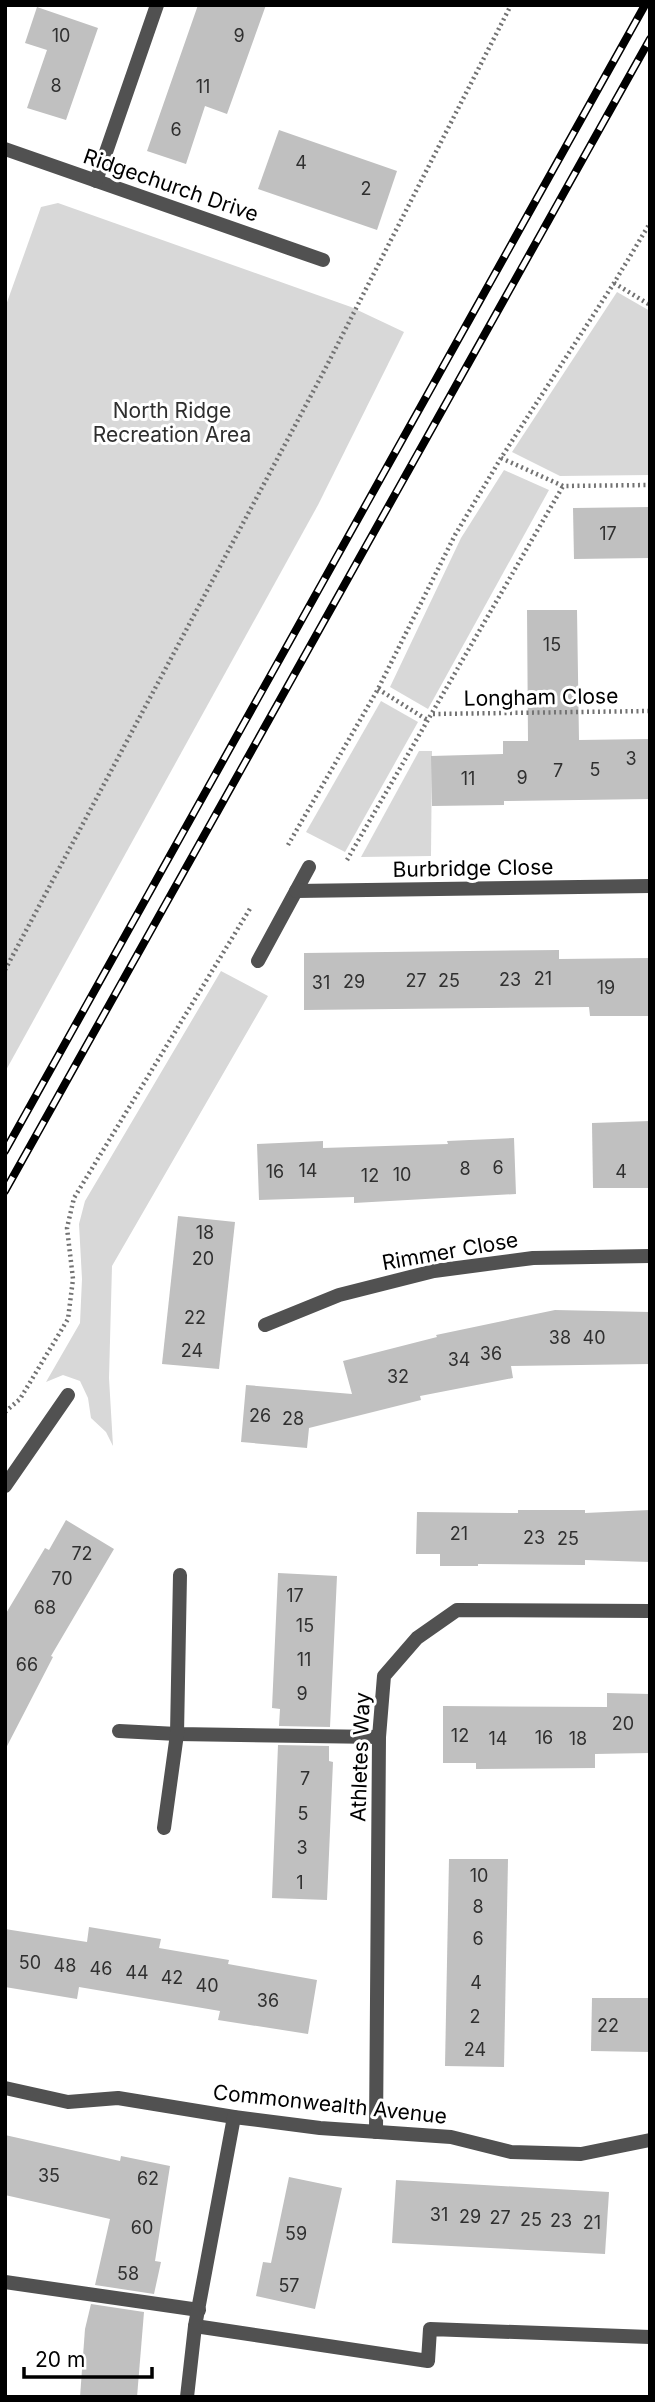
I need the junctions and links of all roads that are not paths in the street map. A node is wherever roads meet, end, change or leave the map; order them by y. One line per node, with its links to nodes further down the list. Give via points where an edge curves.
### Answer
1 (157, 5): 3 (street)
2 (5, 149): 3 (street, Ridgechurch Drive)
3 (96, 181): 4 (street, Ridgechurch Drive)
4 (323, 260)
5 (309, 867): 7 (street)
6 (650, 887): 7 (street, Burbridge Close)
7 (296, 891): 8 (street)
8 (258, 961)
9 (650, 1256): 10 (street, Rimmer Close, via 533,1258 434,1271 339,1296)
10 (265, 1325)
11 (68, 1395): 12 (street)
12 (5, 1486)
13 (180, 1574): 16 (street)
14 (650, 1611): 17 (street, Athletes Way, via 457,1610 417,1638 384,1676)
15 (119, 1731): 16 (street)
16 (177, 1734): 17 (street); 18 (street)
17 (379, 1737): 21 (street, Athletes Way)
18 (164, 1828)
19 (5, 2088): 20 (street, Commonwealth Avenue, via 68,2102 118,2098)
20 (234, 2117): 21 (street, Commonwealth Avenue); 24 (street)
21 (376, 2132): 22 (street, Commonwealth Avenue, via 451,2137 511,2152 581,2154)
22 (650, 2140)
23 (5, 2282): 24 (street)
24 (199, 2310): 25 (street)
25 (195, 2326): 26 (street, via 428,2361 430,2329); 27 (street)
26 (650, 2337)
27 (187, 2397)

